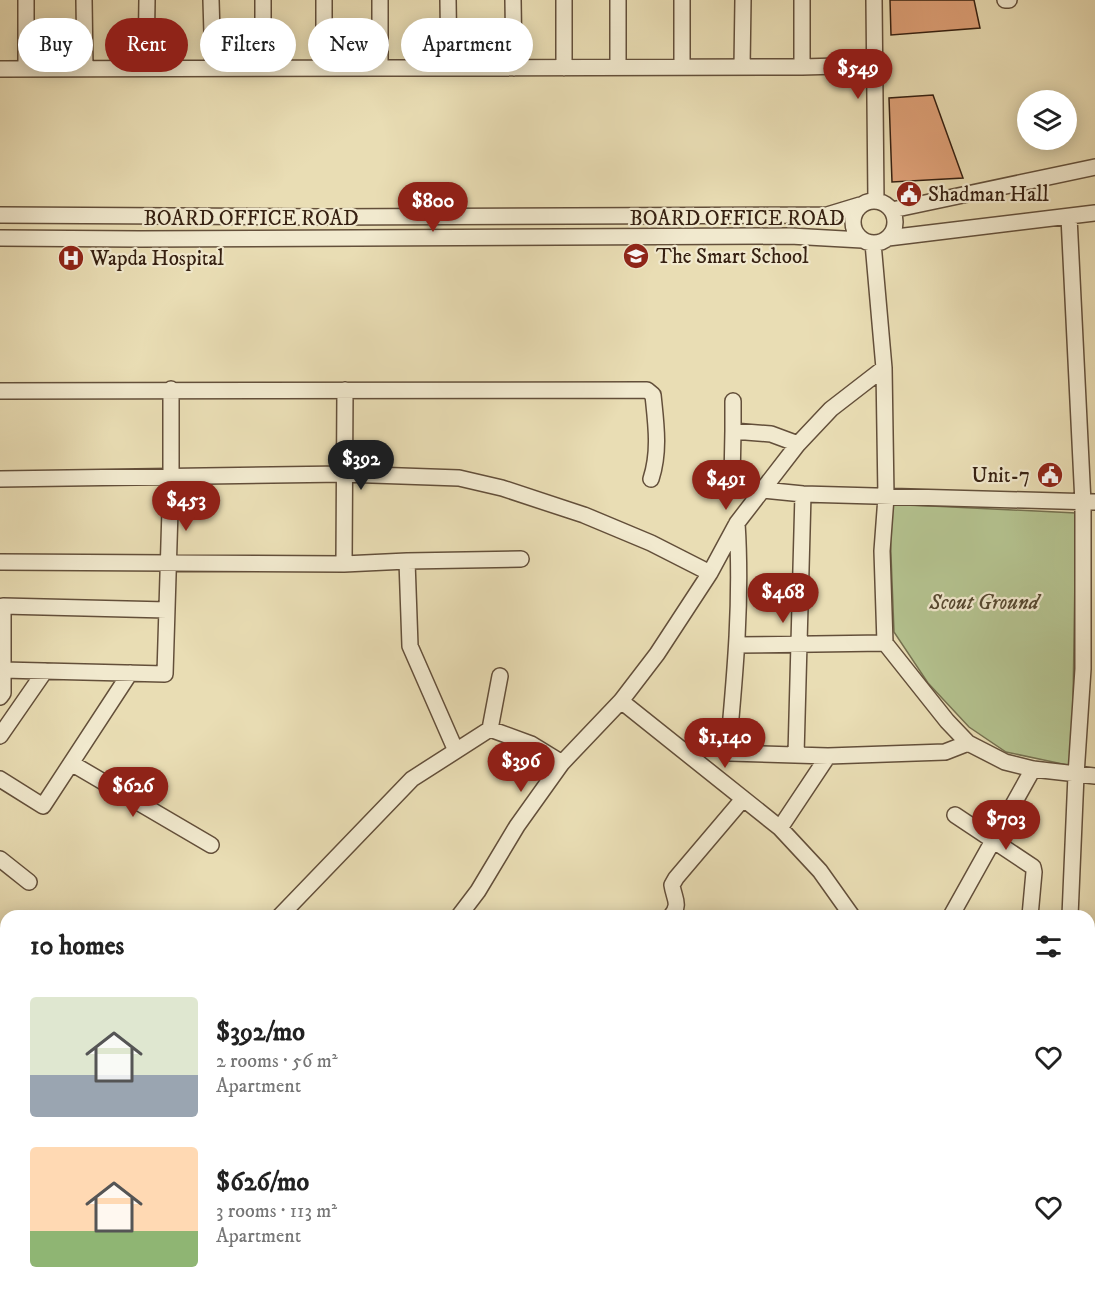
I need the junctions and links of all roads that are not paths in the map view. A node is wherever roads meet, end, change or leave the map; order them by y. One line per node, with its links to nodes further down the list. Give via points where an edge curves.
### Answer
1 (26, 0): 18 (street)
2 (84, 0): 19 (street)
3 (147, 0): 20 (street)
4 (211, 0): 21 (street)
5 (263, 0): 22 (street)
6 (324, 0): 23 (street)
7 (380, 0): 24 (street)
8 (448, 0): 25 (street)
9 (513, 0): 26 (street)
10 (564, 0): 33 (street)
11 (618, 0): 28 (street)
12 (682, 0): 29 (street)
13 (743, 0): 30 (street)
14 (802, 0): 31 (street)
15 (874, 0): 27 (street)
16 (1005, 0): 17 (street)
17 (1009, 0)
18 (26, 18)
19 (84, 18)
20 (147, 18)
21 (212, 18)
22 (263, 18)
23 (324, 18)
24 (380, 18)
25 (448, 18)
26 (513, 18)
27 (875, 65): 31 (street); 37 (street)
28 (618, 67): 29 (street); 33 (street)
29 (682, 67): 30 (street)
30 (742, 67): 31 (street)
31 (802, 67)
32 (533, 68): 33 (street)
33 (564, 68)
34 (0, 69): 35 (street)
35 (18, 69)
36 (1095, 167): 39 (street)
37 (876, 201): 38 (street); 39 (street)
38 (860, 205): 41 (street, BOARD OFFICE ROAD, via 827,215); 45 (street, via 852,223 857,235)
39 (892, 210): 44 (street, via 895,224)
40 (1095, 213): 42 (street)
41 (0, 215)
42 (1069, 217): 44 (street); 61 (street)
43 (0, 238): 45 (street, BOARD OFFICE ROAD, via 790,236)
44 (888, 238): 45 (street)
45 (868, 242): 46 (street)
46 (884, 368): 52 (street, via 831,409); 60 (street)
47 (171, 389): 48 (street); 49 (street); 54 (street)
48 (345, 390): 53 (street); 56 (street, via 650,391 654,395 657,452)
49 (0, 391)
50 (733, 401): 51 (street)
51 (733, 431): 52 (street, via 771,434); 57 (street)
52 (798, 444): 58 (street)
53 (344, 474): 54 (street); 67 (street); 68 (street, via 459,478 502,488 584,514)
54 (171, 477): 55 (street); 66 (street)
55 (0, 479)
56 (651, 479)
57 (732, 480)
58 (763, 490): 59 (street); 62 (street)
59 (803, 494): 60 (street); 72 (street)
60 (886, 497): 61 (street); 70 (street, via 882,551)
61 (1089, 503): 90 (street)
62 (737, 523): 68 (street); 71 (street)
63 (521, 559): 64 (street)
64 (407, 561): 67 (street); 82 (street, via 410,646)
65 (0, 562): 66 (street)
66 (168, 562): 67 (street); 69 (street)
67 (344, 564)
68 (710, 573): 78 (street)
69 (166, 610): 73 (street, via 3,606); 75 (street, via 165,674)
70 (885, 643): 72 (street); 81 (street)
71 (737, 645): 72 (street); 83 (street)
72 (800, 645): 84 (street)
73 (3, 670): 74 (street); 77 (street)
74 (45, 671): 75 (street); 80 (street)
75 (130, 673): 86 (street)
76 (500, 676): 79 (street)
77 (0, 697)
78 (621, 701): 87 (street); 89 (street)
79 (490, 729): 82 (street); 87 (street, via 531,744)
80 (0, 736)
81 (968, 743): 85 (street, via 945,752); 88 (street, via 1005,762)
82 (456, 751): 100 (street, via 412,779)
83 (728, 752): 84 (street); 89 (street)
84 (795, 755): 85 (street)
85 (828, 756): 95 (street)
86 (71, 763): 92 (street, via 43,806); 97 (street)
87 (562, 764): 101 (street)
88 (1033, 770): 90 (street); 96 (street)
89 (714, 773): 93 (street)
90 (1076, 775): 91 (street); 106 (street)
91 (1095, 776)
92 (0, 779)
93 (743, 799): 95 (street); 102 (street, via 676,878 672,885 678,901)
94 (955, 815): 96 (street)
95 (780, 828): 103 (street, via 820,871)
96 (993, 841): 104 (street); 105 (street, via 1033,867)
97 (211, 845)
98 (0, 859): 99 (street)
99 (29, 882)
100 (286, 910)
101 (464, 910)
102 (676, 910)
103 (848, 910)
104 (954, 910)
105 (1031, 910)
106 (1070, 910)

